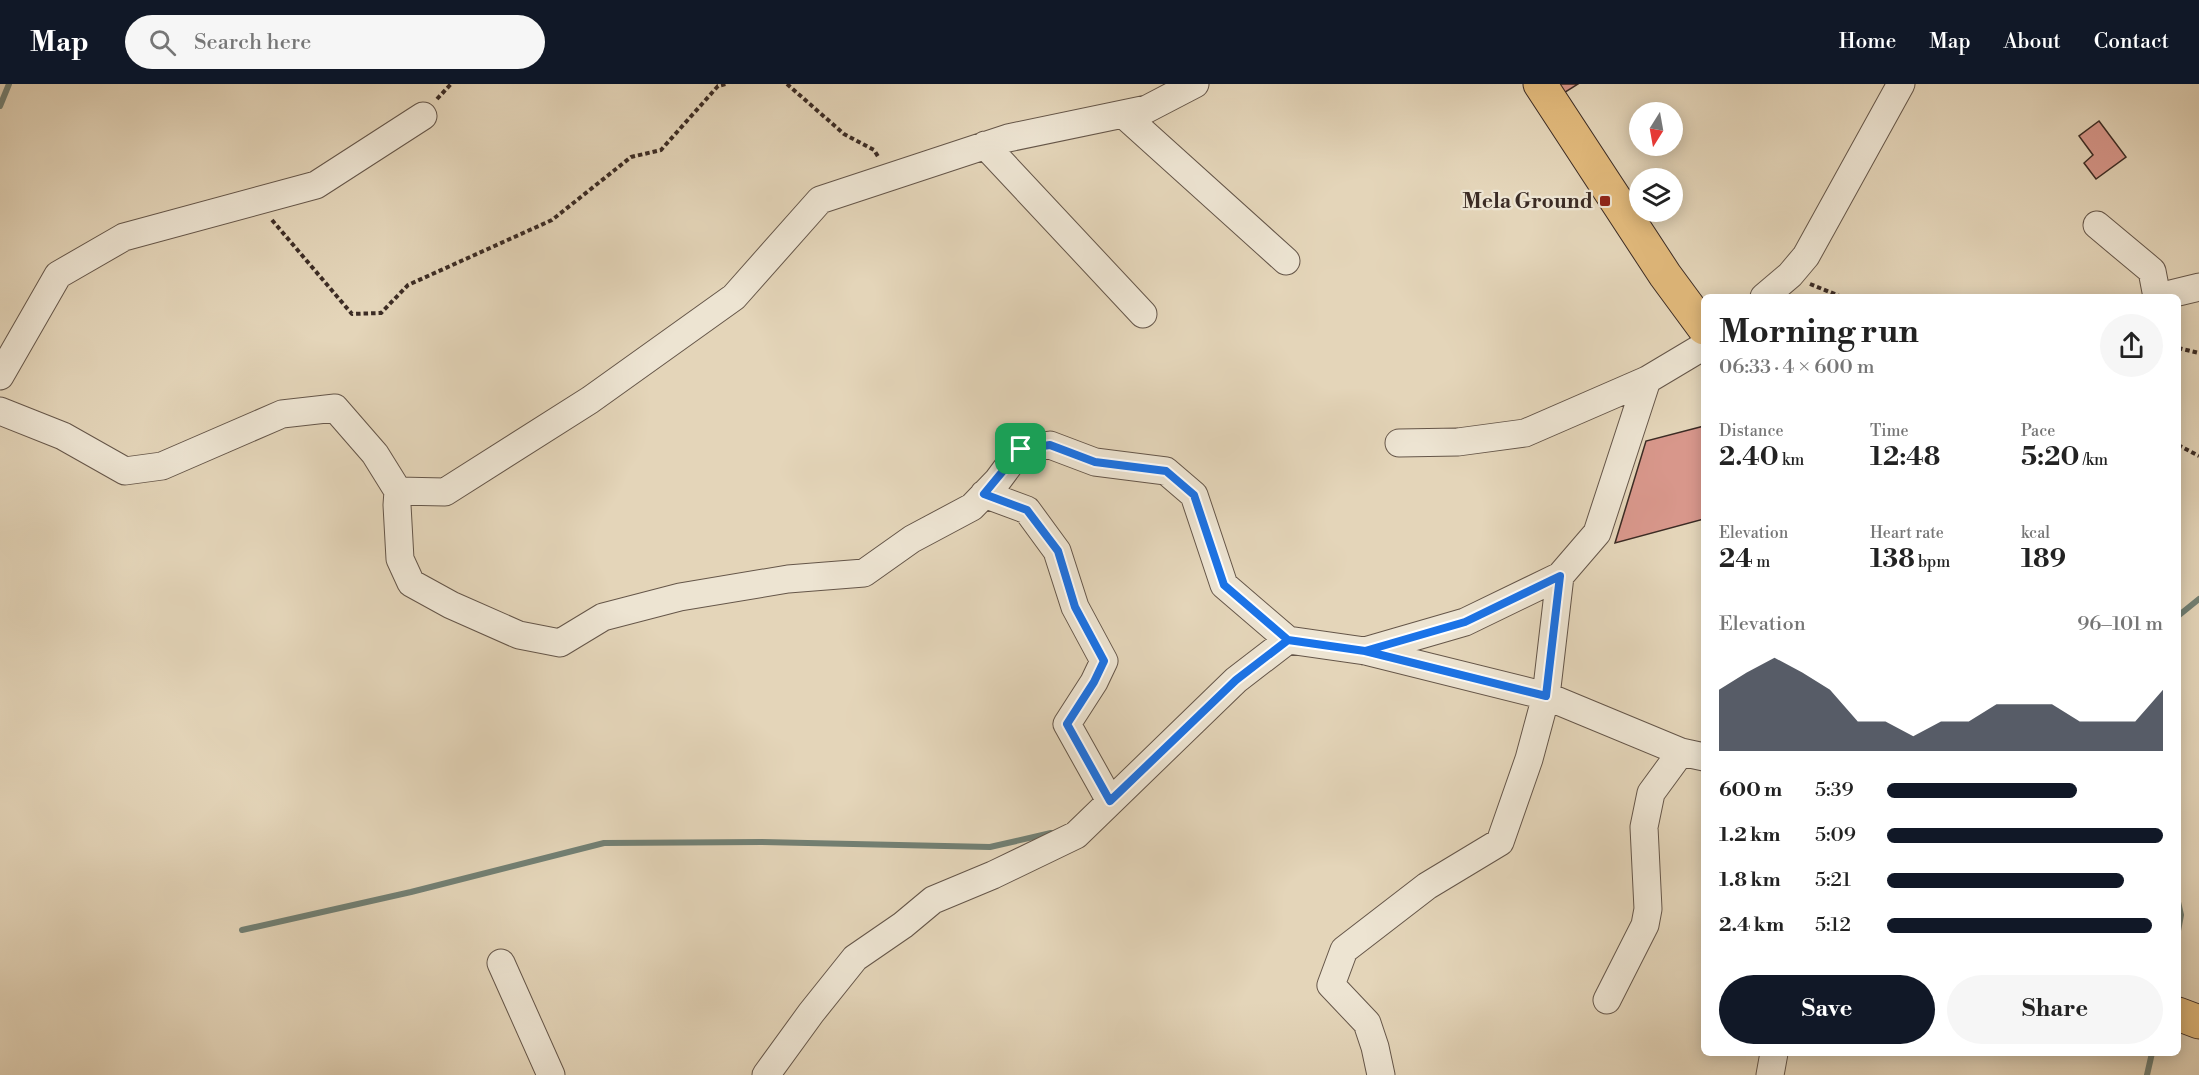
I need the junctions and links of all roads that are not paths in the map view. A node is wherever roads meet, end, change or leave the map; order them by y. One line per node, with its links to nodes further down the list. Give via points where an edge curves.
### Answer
1 (1195, 84): 4 (street, via 1147,109)
2 (1540, 84): 14 (main road)
3 (1901, 84): 10 (street, via 1806,256)
4 (1123, 114): 6 (street); 8 (street)
5 (423, 116): 16 (street, via 316,185 124,237 58,275)
6 (985, 145): 13 (street); 20 (street, via 820,200 734,297 590,400 445,492)
7 (2097, 225): 11 (street, via 2152,272)
8 (1286, 261)
9 (2199, 287): 12 (street)
10 (1768, 294)
11 (2156, 294)
12 (2170, 294)
13 (1143, 314)
14 (1701, 324)
15 (1701, 348): 17 (street)
16 (0, 376)
17 (1647, 380): 19 (street, via 1525,434 1458,442); 22 (street, via 1597,532)
18 (0, 411): 20 (street, via 63,436 125,471 162,466 282,414 335,408 375,454)
19 (1399, 443)
20 (398, 491): 21 (street, via 400,559 411,583 519,635 560,643 603,617 680,597 788,579 864,573 912,539 972,507)
21 (984, 494): 23 (street, via 1021,449 1050,445 1095,462 1166,471 1194,495 1224,585); 27 (street, via 1027,510 1058,551 1075,607 1104,661 1067,724)
22 (1560, 576): 24 (street, via 1465,622); 25 (street)
23 (1288, 640): 24 (street); 27 (street, via 1236,680)
24 (1365, 651): 25 (street)
25 (1546, 696): 26 (street); 33 (street, via 1500,842 1427,886 1344,950 1331,985 1367,1023)
26 (1693, 754): 29 (street, via 1650,793 1644,826 1648,909 1645,925)
27 (1110, 801): 32 (street, via 1076,835 933,900 855,958)
28 (501, 963): 31 (street)
29 (1607, 1000)
30 (1773, 1056): 34 (street)
31 (551, 1075)
32 (766, 1075)
33 (1380, 1075)
34 (1770, 1075)

